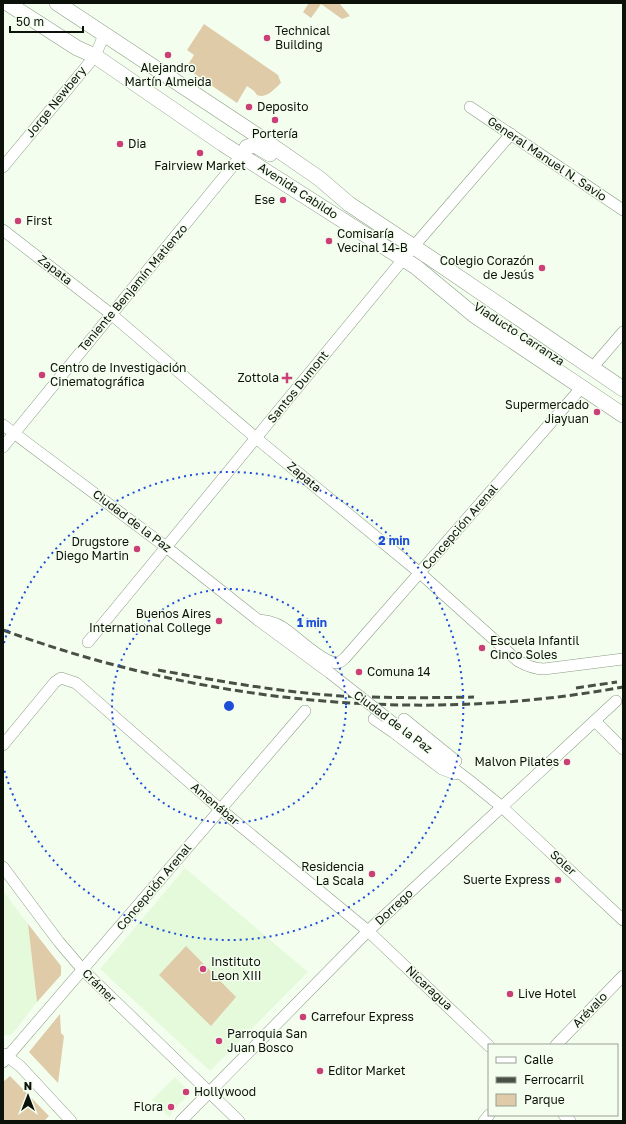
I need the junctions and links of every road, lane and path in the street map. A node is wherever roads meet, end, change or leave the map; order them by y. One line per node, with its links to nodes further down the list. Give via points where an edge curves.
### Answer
1 (7, 3): 4 (main road, Avenida Cabildo, via 77,48)
2 (57, 3): 3 (main road, Avenida Cabildo)
3 (104, 35): 4 (street, Jorge Newbery); 9 (main road, Avenida Cabildo, via 320,179)
4 (95, 56): 7 (main road, Avenida Cabildo); 8 (street, Jorge Newbery)
5 (470, 107): 6 (street, General Manuel N. Savio)
6 (510, 134): 10 (street, General Manuel N. Savio); 12 (street, Santos Dumont)
7 (245, 151): 9 (main road, via 255,146 262,149); 13 (main road, Avenida Cabildo); 14 (street, Teniente Benjamín Matienzo)
8 (3, 167)
9 (349, 204): 12 (main road, Avenida Cabildo)
10 (623, 210)
11 (3, 230): 14 (street, Zapata)
12 (423, 252): 13 (street, Santos Dumont); 16 (main road, Avenida Cabildo, via 506,300); 19 (main road, Viaducto Carranza)
13 (410, 263): 18 (main road, Avenida Cabildo, via 474,315); 20 (main road, Viaducto Carranza); 24 (street, Santos Dumont)
14 (111, 314): 23 (street, Teniente Benjamín Matienzo); 24 (street, Zapata)
15 (623, 332): 16 (street)
16 (598, 361): 17 (main road, Avenida Cabildo)
17 (623, 377)
18 (582, 387): 21 (main road, Avenida Cabildo); 27 (street, Concepción Arenal)
19 (623, 389)
20 (623, 402)
21 (623, 415)
22 (3, 425): 23 (street, Ciudad de la Paz)
23 (14, 434): 25 (street, Teniente Benjamín Matienzo); 26 (street, Ciudad de la Paz)
24 (256, 438): 26 (street, Santos Dumont); 27 (street, Zapata)
25 (3, 447)
26 (166, 546): 28 (street, Ciudad de la Paz); 29 (street, Santos Dumont)
27 (420, 573): 30 (street, Zapata, via 526,666 544,669); 31 (street, Concepción Arenal, via 345,658)
28 (258, 620): 31 (street, Ciudad de la Paz, via 273,622 283,627 324,659); 39 (street, Ciudad de la Paz, bridge)
29 (88, 642)
30 (623, 659)
31 (336, 662)
32 (616, 701): 36 (street, Dorrego)
33 (305, 711): 41 (street, Concepción Arenal)
34 (374, 719): 39 (street, Ciudad de la Paz, via 394,731 442,769)
35 (404, 719): 39 (street, Ciudad de la Paz, via 458,762)
36 (595, 721): 38 (street); 40 (street, Dorrego)
37 (3, 745): 41 (street, Amenábar, via 50,687 61,678 76,683)
38 (623, 749)
39 (470, 780): 40 (street, Ciudad de la Paz)
40 (502, 807): 43 (street, Soler); 44 (street, Dorrego)
41 (220, 809): 44 (street, Amenábar); 45 (street, Concepción Arenal)
42 (3, 867): 45 (street, Crámer, via 58,942)
43 (623, 920)
44 (368, 931): 48 (street, Nicaragua); 50 (street, Dorrego)
45 (83, 970): 49 (street, Concepción Arenal); 50 (street, Crámer)
46 (623, 976): 47 (street, Arévalo)
47 (557, 1044)
48 (488, 1045)
49 (5, 1058): 51 (street, via 20,1066)
50 (208, 1092): 52 (street, Dorrego); 53 (street, Crámer)
51 (72, 1121)
52 (181, 1121)
53 (239, 1121)

